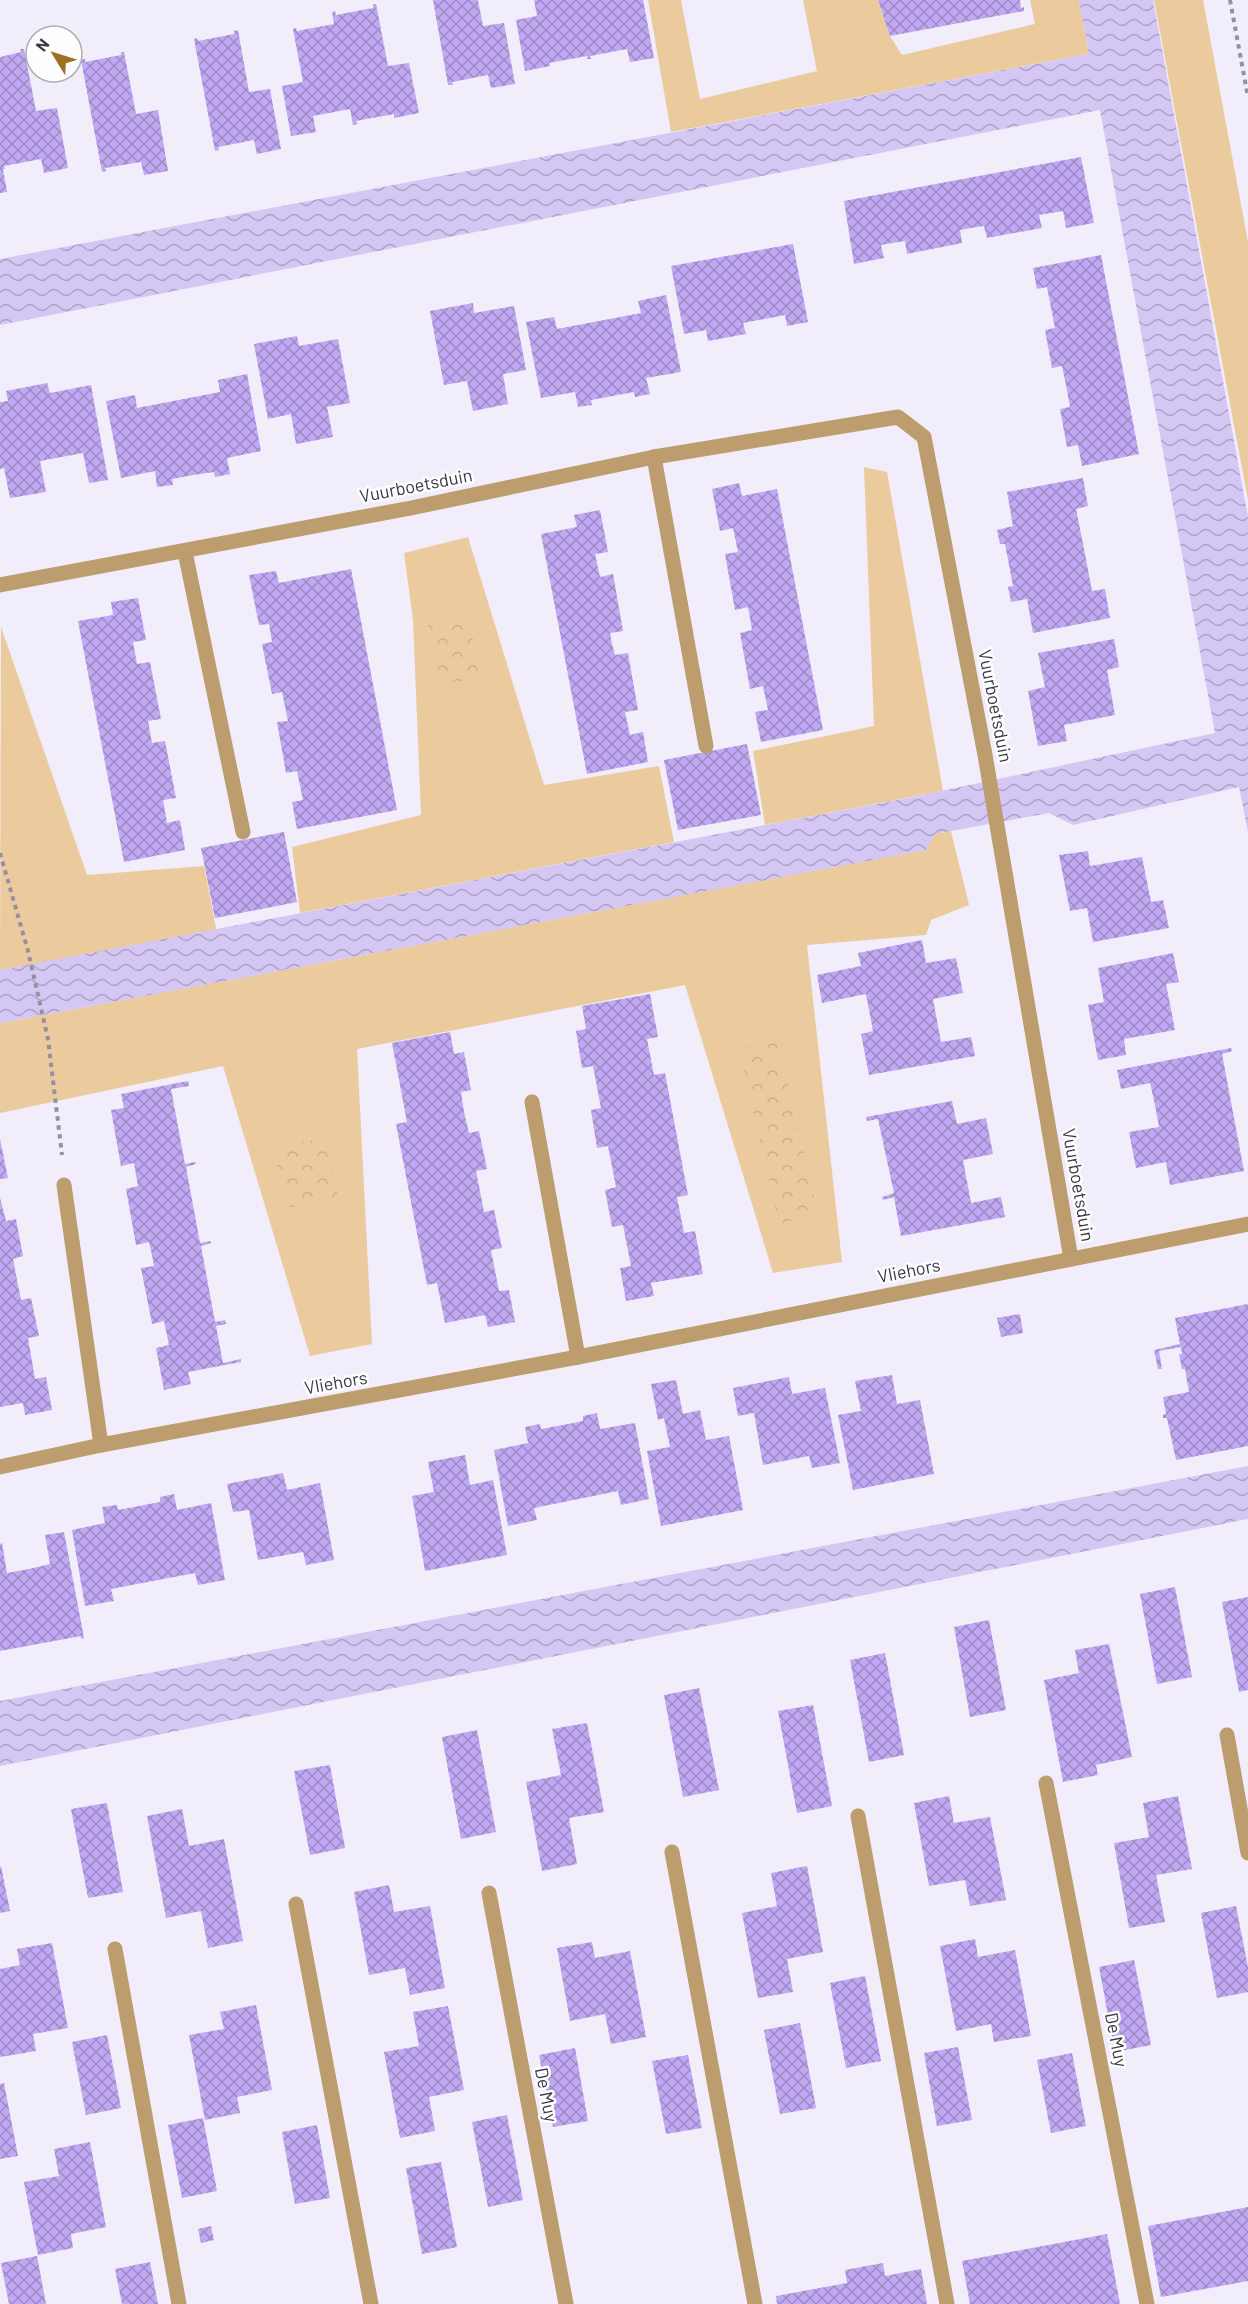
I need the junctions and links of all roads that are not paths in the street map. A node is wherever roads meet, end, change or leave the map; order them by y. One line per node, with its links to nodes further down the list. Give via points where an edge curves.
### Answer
1 (654, 457): 2 (street, Vuurboetsduin); 4 (street); 9 (street, Vuurboetsduin, via 898,417 924,437 985,755)
2 (184, 552): 3 (street, Vuurboetsduin); 5 (street)
3 (0, 585)
4 (706, 746)
5 (243, 832)
6 (532, 1102): 10 (street)
7 (64, 1185): 11 (street)
8 (1248, 1224): 9 (street, Vliehors)
9 (1071, 1259): 10 (street, Vliehors)
10 (578, 1357): 11 (street, Vliehors)
11 (101, 1445): 12 (street, Vliehors)
12 (0, 1467)
13 (1227, 1735): 17 (street)
14 (1046, 1783): 26 (street, De Muy)
15 (858, 1816): 25 (street)
16 (672, 1852): 24 (street)
17 (1248, 1853)
18 (489, 1893): 23 (street, De Muy)
19 (296, 1904): 22 (street)
20 (115, 1949): 21 (street)
21 (179, 2304)
22 (371, 2304)
23 (566, 2304)
24 (755, 2304)
25 (947, 2304)
26 (1147, 2304)

